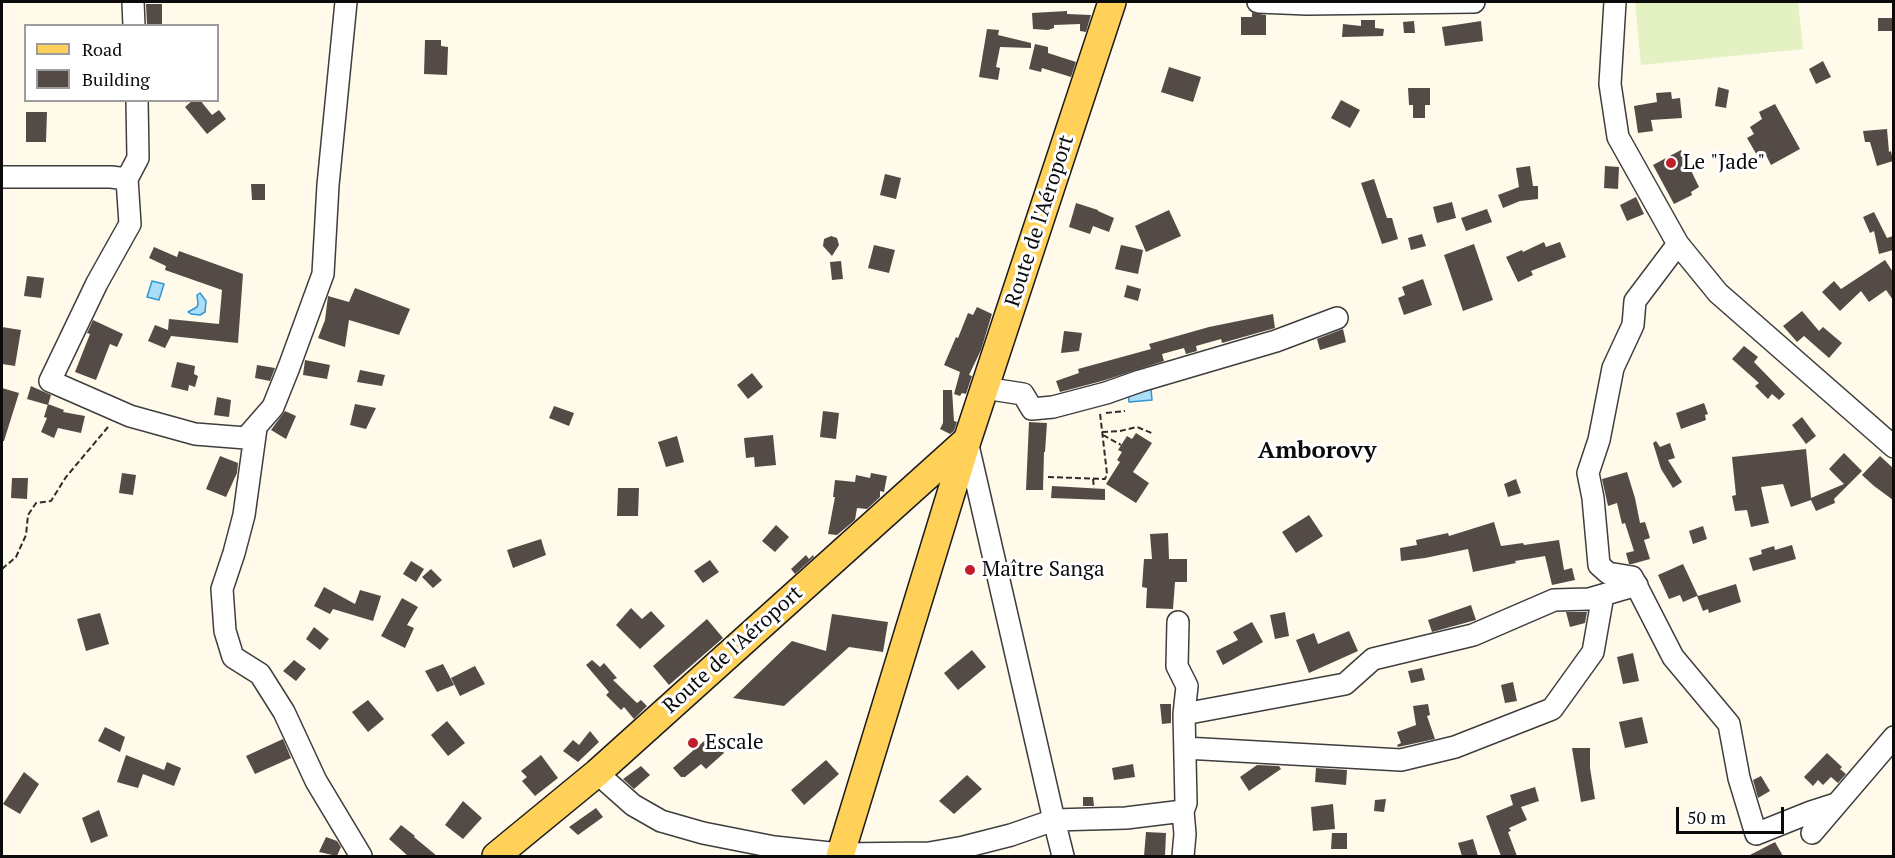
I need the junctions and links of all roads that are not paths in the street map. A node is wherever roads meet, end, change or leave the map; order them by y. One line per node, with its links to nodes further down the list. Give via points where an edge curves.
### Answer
1 (133, 2): 7 (street)
2 (346, 2): 14 (street, via 323,274 273,407)
3 (1112, 2): 13 (main road, Route de l'Aéroport)
4 (1258, 2): 5 (street)
5 (1474, 2)
6 (1615, 2): 11 (street, via 1610,84 1618,137)
7 (134, 24)
8 (137, 102): 10 (street, via 138,158)
9 (2, 177): 10 (street)
10 (127, 179): 14 (street, via 130,224 50,381 121,413 195,434 246,438)
11 (1678, 244): 16 (street, via 1718,293); 17 (street, via 1635,301 1634,325 1613,368 1599,440 1588,473 1599,565 1608,573 1632,577)
12 (1337, 318): 13 (street, via 1276,341 1140,381 1099,404 1032,409 1023,394)
13 (984, 388): 15 (main road, Route de l'Aéroport)
14 (256, 428): 29 (street, via 244,516 222,589 225,631 233,657 260,674 284,712 316,781)
15 (967, 441): 23 (main road, Route de l'Aéroport); 26 (street); 28 (main road, Route de l'Aéroport)
16 (1893, 447)
17 (1637, 585): 18 (street); 24 (street, via 1672,657 1729,724 1739,778 1756,834)
18 (1603, 595): 20 (street, via 1554,600 1473,635 1373,659 1345,684); 22 (street, via 1593,652 1552,709 1455,747 1401,760)
19 (1178, 621): 20 (street, via 1177,666 1187,686)
20 (1184, 714): 22 (street)
21 (1893, 737): 24 (street)
22 (1185, 747): 25 (street)
23 (597, 773): 28 (street, via 633,805 661,821 774,847); 30 (main road, Route de l'Aéroport)
24 (1836, 804): 27 (street)
25 (1183, 811): 26 (street); 32 (street)
26 (1054, 820): 28 (street, via 1011,835 929,853); 31 (street)
27 (1812, 833)
28 (840, 855)
29 (361, 856)
30 (496, 856)
31 (1063, 856)
32 (1183, 856)

